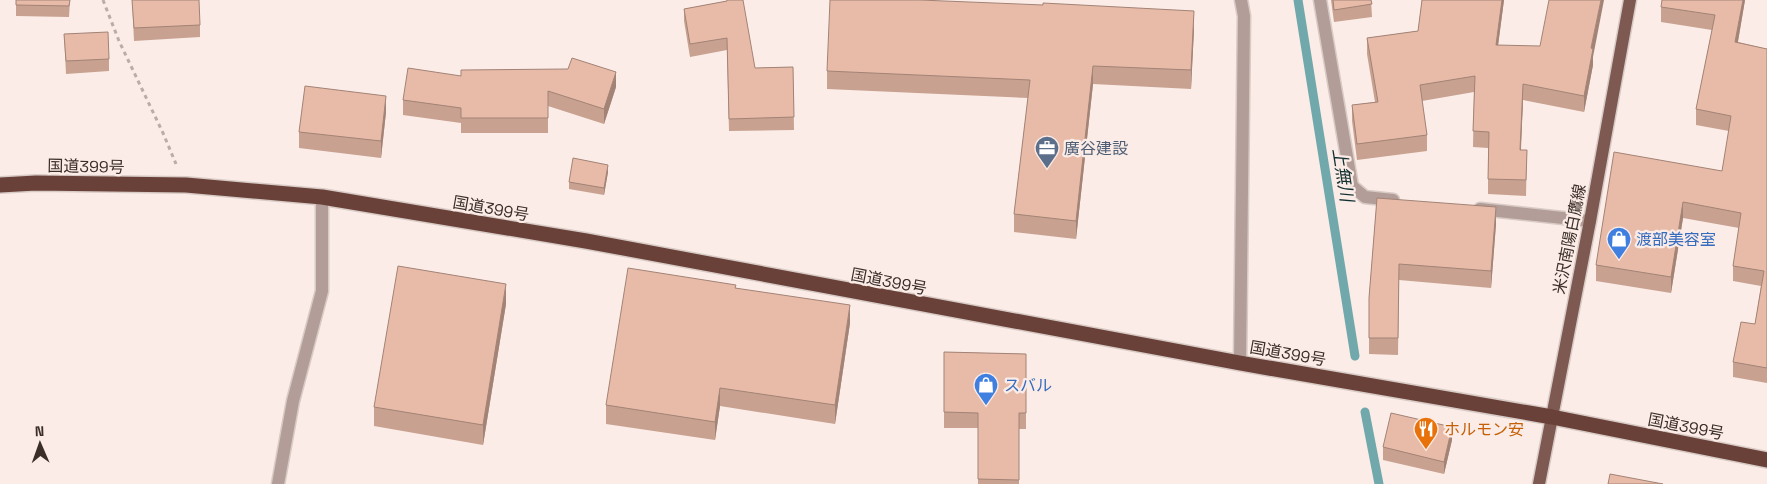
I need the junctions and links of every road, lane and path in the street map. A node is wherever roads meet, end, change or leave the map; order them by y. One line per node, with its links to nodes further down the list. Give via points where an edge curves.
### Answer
1 (103, 0): 6 (path, via 119,42)
2 (1241, 0): 11 (lane, via 1244,16)
3 (1320, 0): 8 (lane, via 1352,186 1365,197)
4 (1630, 0): 10 (main road, 米沢南陽白鷹線)
5 (0, 185): 6 (highway, 国道399号)
6 (186, 185): 7 (highway, 国道399号)
7 (322, 197): 11 (highway, 国道399号, via 586,241); 14 (lane, via 322,291 293,401)
8 (1404, 201)
9 (1472, 208): 10 (lane)
10 (1590, 220): 12 (main road, 米沢南陽白鷹線)
11 (1240, 363): 12 (highway, 国道399号)
12 (1552, 417): 13 (highway, 国道399号); 15 (main road, 米沢南陽白鷹線)
13 (1767, 460)
14 (278, 484)
15 (1539, 484)

